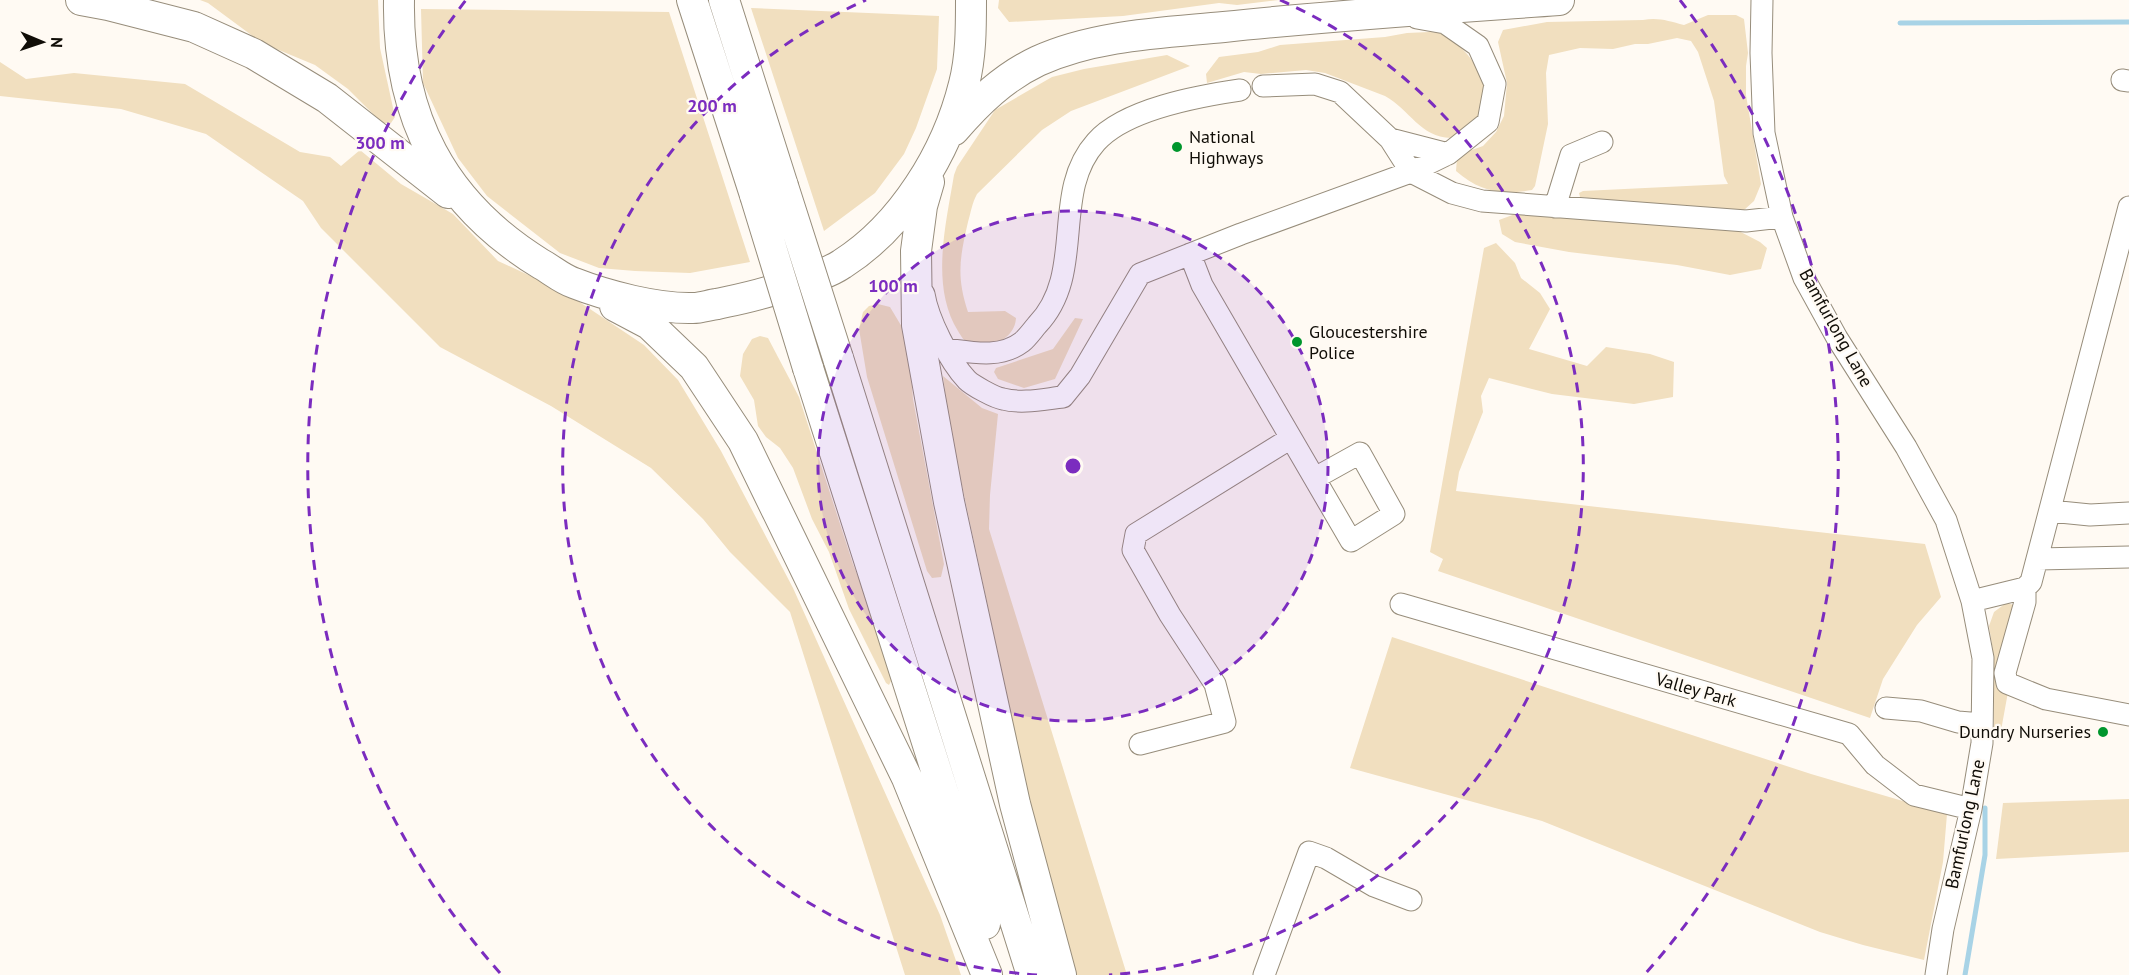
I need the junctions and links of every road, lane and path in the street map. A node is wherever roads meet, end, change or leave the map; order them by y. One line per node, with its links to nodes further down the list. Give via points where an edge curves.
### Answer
1 (81, 0): 18 (highway, via 194,27 254,54 327,98)
2 (692, 0): 40 (highway, bridge)
3 (724, 0): 41 (highway, bridge)
4 (1559, 0): 8 (highway)
5 (1762, 0): 19 (street, Bamfurlong Lane, via 1764,134)
6 (399, 7): 18 (highway, via 402,63 416,116 439,166)
7 (971, 11): 13 (highway, via 964,85)
8 (1387, 13): 13 (highway, via 1131,36 1074,48 1037,62 994,88); 14 (street, via 1445,23 1478,46 1495,84 1488,122)
9 (1263, 86): 11 (street, via 1315,84 1340,92)
10 (1240, 90): 23 (street, via 1194,96 1125,120 1096,141 1080,164 1070,203 1066,265 1057,297 1043,319 1021,343 998,353)
11 (1390, 139): 14 (street); 15 (street)
12 (1602, 142): 16 (street, via 1571,155)
13 (940, 150): 20 (highway, via 922,206); 22 (highway, via 881,235 841,266 758,296 694,308 633,302)
14 (1448, 154): 15 (street)
15 (1411, 172): 16 (street, via 1452,193 1482,201); 21 (street)
16 (1555, 207): 19 (street, via 1746,221)
17 (2129, 207): 26 (street)
18 (479, 217): 22 (highway, via 522,252)
19 (1782, 217): 31 (street, Bamfurlong Lane, via 1804,278 1946,520)
20 (916, 251): 23 (street, via 927,310); 42 (highway, via 917,325 949,502 1015,804)
21 (1190, 254): 23 (street, via 1140,274 1080,376 1063,397 1001,399 968,381); 24 (street, via 1202,285)
22 (572, 283): 39 (highway, via 649,324 694,367 743,441 907,778)
23 (946, 349)
24 (1291, 438): 25 (street); 36 (street, via 1136,534 1133,550 1215,684 1225,722)
25 (1315, 478)
26 (2050, 511): 27 (street); 29 (street)
27 (2129, 513)
28 (2129, 557): 29 (street)
29 (2038, 559): 30 (street, via 2031,582)
30 (2025, 588): 31 (street); 34 (street, via 2025,602 2005,673 2007,683 2046,699)
31 (1972, 601): 35 (street, Bamfurlong Lane, via 1983,658)
32 (1401, 604): 37 (street, Valley Park, via 1849,734 1875,765 1914,795)
33 (1886, 708): 35 (street)
34 (2129, 715)
35 (1982, 724): 37 (street, Bamfurlong Lane)
36 (1140, 744)
37 (1971, 809): 44 (street, Bamfurlong Lane)
38 (1411, 900): 43 (street, via 1374,886 1309,852)
39 (987, 975)
40 (1002, 975)
41 (1032, 975)
42 (1062, 975)
43 (1264, 975)
44 (1936, 975)

